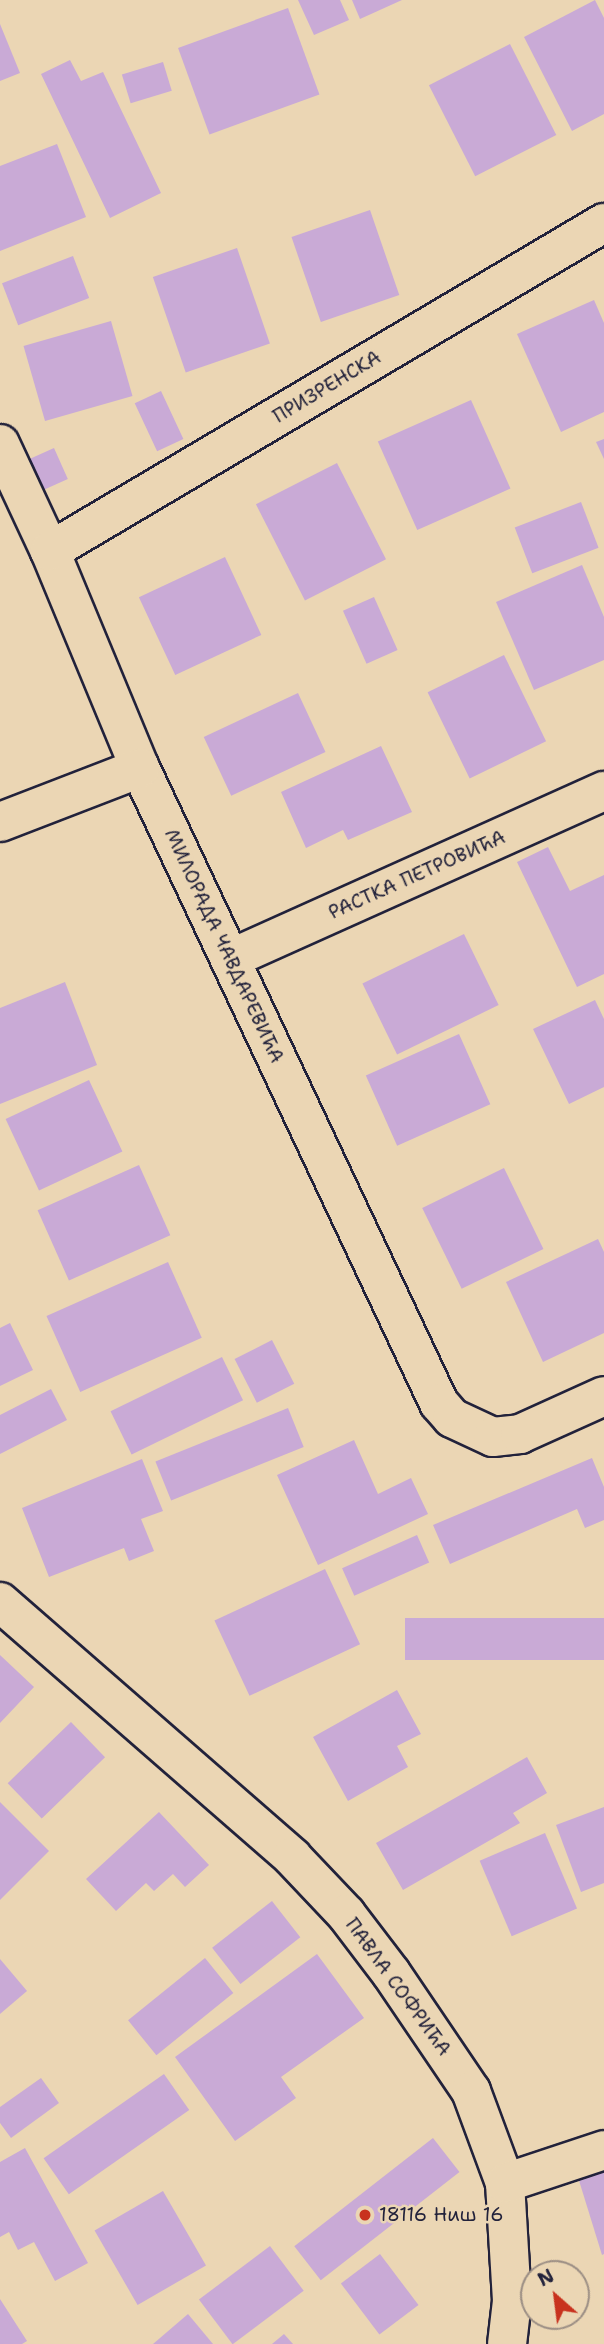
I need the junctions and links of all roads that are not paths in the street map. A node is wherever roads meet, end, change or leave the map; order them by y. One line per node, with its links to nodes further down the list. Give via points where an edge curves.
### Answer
1 (604, 223): 3 (street, ПРИЗРЕНСКА)
2 (0, 444): 3 (street, МИЛОРАДА ЧАВДАРЕВИЋА)
3 (50, 551): 4 (street, МИЛОРАДА ЧАВДАРЕВИЋА)
4 (140, 768): 6 (street); 7 (street, МИЛОРАДА ЧАВДАРЕВИЋА)
5 (604, 791): 7 (street, РАСТКА ПЕТРОВИЋА)
6 (0, 822)
7 (230, 959): 8 (street, МИЛОРАДА ЧАВДАРЕВИЋА, via 439,1403 452,1418 494,1437 520,1434)
8 (604, 1396)
9 (0, 1602): 11 (street, ПАВЛА СОФРИЋА, via 292,1857 346,1914 471,2091)
10 (604, 2150): 11 (street)
11 (505, 2183): 12 (street, ПАВЛА СОФРИЋА, via 512,2301)
12 (507, 2344)

